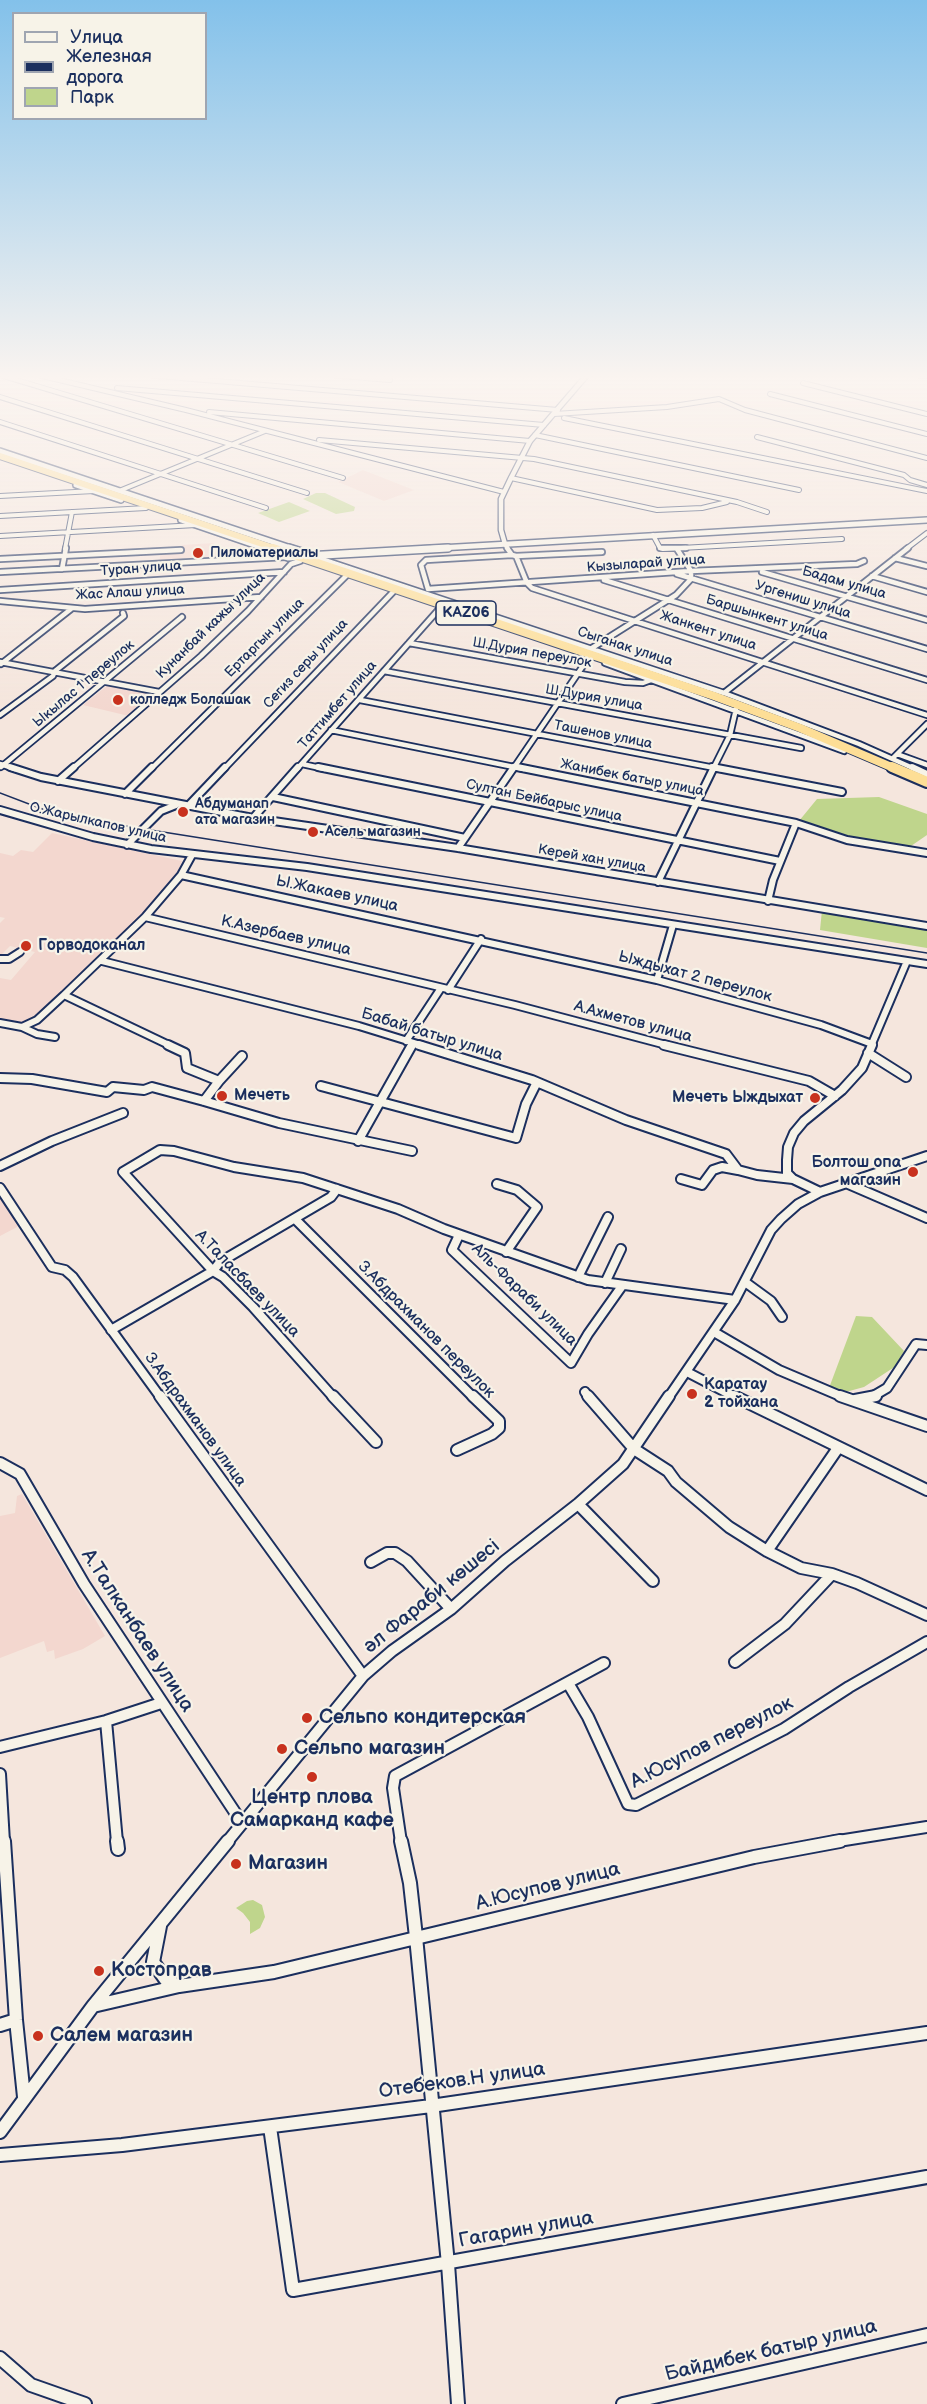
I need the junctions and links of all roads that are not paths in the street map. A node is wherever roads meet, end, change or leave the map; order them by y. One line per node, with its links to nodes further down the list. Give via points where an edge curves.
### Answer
1 (84, 487): 14 (main road)
2 (96, 487): 42 (highway, KАZ06)
3 (106, 487): 15 (main road)
4 (129, 487): 15 (street)
5 (202, 487): 22 (street)
6 (288, 487): 18 (street)
7 (485, 487): 17 (street)
8 (506, 487): 17 (street)
9 (553, 487): 20 (street, via 657,510 702,508)
10 (664, 487): 20 (street)
11 (785, 487): 13 (street)
12 (909, 487): 16 (street)
13 (799, 490)
14 (94, 491): 19 (street); 21 (main road)
15 (119, 491): 42 (main road)
16 (927, 491)
17 (504, 492): 35 (street, via 501,530)
18 (307, 493)
19 (0, 496)
20 (731, 501): 24 (street)
21 (146, 508): 23 (street); 27 (main road)
22 (266, 508)
23 (72, 512): 25 (street); 28 (street)
24 (767, 512)
25 (0, 516)
26 (927, 520): 30 (main road)
27 (196, 525): 28 (street); 41 (main road)
28 (67, 532): 31 (street); 39 (street)
29 (927, 533): 33 (street)
30 (653, 535): 35 (main road); 36 (street, via 660,548)
31 (0, 536)
32 (842, 539): 36 (street)
33 (918, 540): 34 (street); 43 (street)
34 (927, 542)
35 (505, 544): 40 (street); 42 (main road)
36 (677, 549): 51 (street)
37 (180, 550): 39 (street)
38 (602, 552): 40 (street)
39 (64, 555): 44 (street); 47 (street)
40 (514, 555): 57 (street); 57 (street, Кызыларай улица, via 426,560 421,565 428,589)
41 (288, 557): 42 (main road); 47 (street)
42 (303, 557): 50 (street, Кунанбай кажы улица); 53 (street); 74 (street, Сыганак улица); 105 (highway, KАZ06, via 734,703)
43 (896, 558): 46 (street); 54 (street)
44 (0, 559)
45 (864, 561): 48 (street, Кызыларай улица)
46 (927, 566)
47 (62, 569): 49 (street)
48 (755, 569): 51 (street, Кызыларай улица); 62 (street, Бадам улица)
49 (0, 572)
50 (284, 572): 58 (street, Туран улица); 61 (street, Кунанбай кажы улица)
51 (691, 572): 52 (street, Кызыларай улица); 56 (street)
52 (672, 573): 55 (street, Кызыларай улица); 56 (street, Ургениш улица)
53 (346, 576): 59 (street); 108 (street, Ертаргын улица)
54 (872, 576): 60 (street); 62 (street)
55 (600, 579): 57 (street, Кызыларай улица); 63 (street, Баршынкент улица)
56 (691, 579): 63 (street); 69 (street, Ургениш улица)
57 (527, 583): 71 (street, Жанкент улица, via 532,588)
58 (0, 590)
59 (393, 592): 65 (street); 113 (street, Сегиз серы улица)
60 (927, 592)
61 (261, 597): 66 (street, Жас Алаш улица); 85 (street, Кунанбай кажы улица)
62 (845, 597): 69 (street); 70 (street, Бадам улица)
63 (667, 600): 71 (street); 72 (street, Баршынкент улица)
64 (0, 601): 66 (street, Жас Алаш улица)
65 (440, 608): 73 (street, Таттимбет улица); 76 (street)
66 (71, 609): 78 (street)
67 (123, 613): 79 (street)
68 (182, 617): 84 (street, Ыкылас 1 переулок)
69 (819, 618): 72 (street); 75 (street, Ургениш улица)
70 (927, 620)
71 (636, 621): 74 (street); 77 (street, Жанкент улица)
72 (792, 639): 77 (street); 83 (street, Баршынкент улица)
73 (409, 643): 80 (street, Таттимбет улица); 81 (street, Ш.Дурия переулок)
74 (592, 648): 86 (street, Сыганак улица)
75 (927, 649)
76 (589, 657): 81 (street); 82 (street)
77 (763, 662): 86 (street); 91 (street, Жанкент улица)
78 (1, 663): 79 (street)
79 (55, 671): 84 (street); 90 (street)
80 (384, 671): 87 (street, Таттимбет улица); 88 (street, Ш.Дурия улица)
81 (579, 673): 82 (street, Ш.Дурия переулок, via 636,683); 88 (street)
82 (651, 680): 89 (street)
83 (927, 680)
84 (106, 681): 85 (street); 100 (street, Ыкылас 1 переулок)
85 (159, 692): 104 (street, Кунанбай кажы улица)
86 (724, 693): 97 (street, Сыганак улица)
87 (360, 700): 93 (street, Таттимбет улица); 94 (street, Ташенов улица)
88 (559, 703): 94 (street); 95 (street, Ш.Дурия улица)
89 (736, 709): 95 (street); 106 (street)
90 (0, 715)
91 (927, 715)
92 (927, 724): 97 (street)
93 (331, 730): 98 (street, Таттимбет улица); 101 (street, Жанибек батыр улица)
94 (538, 734): 101 (street); 102 (street, Ташенов улица)
95 (730, 735): 96 (street, Ш.Дурия улица); 102 (street)
96 (801, 748)
97 (895, 756): 99 (street); 103 (street, Сыганак улица)
98 (302, 764): 109 (street, Таттимбет улица); 110 (street, Султан Бейбарыс улица)
99 (927, 765)
100 (1, 766): 104 (street, Керей хан улица)
101 (516, 766): 110 (street); 111 (street, Жанибек батыр улица)
102 (713, 769): 107 (street, Ташенов улица); 111 (street)
103 (927, 774)
104 (58, 781): 108 (street, Керей хан улица)
105 (927, 781)
106 (927, 787)
107 (842, 792)
108 (125, 794): 112 (street, Керей хан улица)
109 (273, 796): 115 (street, Таттимбет улица); 117 (street)
110 (491, 802): 117 (street); 118 (street, Султан Бейбарыс улица)
111 (696, 803): 116 (street, Жанибек батыр улица); 118 (street)
112 (177, 805): 113 (street, Керей хан улица); 119 (street, via 161,811)
113 (188, 807): 115 (street, Керей хан улица)
114 (0, 810): 119 (street, О.Жарылкапов улица)
115 (253, 818): 120 (street, Керей хан улица)
116 (796, 823): 121 (street, Жанибек батыр улица, via 847,840); 123 (street)
117 (465, 838): 120 (street)
118 (678, 840): 123 (street, Султан Бейбарыс улица); 125 (street)
119 (127, 845): 122 (street, О.Жарылкапов улица)
120 (458, 848): 125 (street, Керей хан улица)
121 (927, 853)
122 (192, 855): 124 (street); 128 (street, О.Жарылкапов улица, via 253,859)
123 (780, 861): 126 (street)
124 (181, 875): 127 (street); 130 (street, Ы.Жакаев улица)
125 (658, 882): 126 (street, Керей хан улица)
126 (768, 901): 129 (street, Керей хан улица)
127 (145, 917): 134 (street); 138 (street, К.Азербаев улица)
128 (673, 925): 135 (street, О.Жарылкапов улица); 137 (street)
129 (927, 926)
130 (481, 939): 131 (street, Ы.Жакаев улица); 139 (street)
131 (508, 946): 137 (street, Ыждыхат 2 переулок)
132 (20, 952): 133 (street)
133 (0, 959)
134 (102, 961): 140 (street); 144 (street, Бабай батыр улица)
135 (907, 961): 136 (street, О.Жарылкапов улица); 145 (street)
136 (927, 964)
137 (657, 980): 145 (street, Ыждыхат 2 переулок, via 821,1025)
138 (420, 983): 139 (street, А.Ахметов улица)
139 (445, 989): 144 (street); 153 (street, А.Ахметов улица, via 780,1073 809,1081)
140 (64, 995): 142 (street, via 37,1020); 150 (street, via 185,1053 187,1068)
141 (0, 1023): 142 (street)
142 (22, 1027): 143 (street)
143 (55, 1037)
144 (410, 1042): 151 (street, Бабай батыр улица); 155 (street)
145 (872, 1044): 146 (street)
146 (868, 1053): 148 (street); 153 (street, via 862,1068)
147 (242, 1056): 150 (street)
148 (906, 1077)
149 (0, 1078): 154 (street, via 32,1079 108,1092 119,1086 152,1088)
150 (219, 1081): 154 (street)
151 (537, 1082): 155 (street, via 516,1138); 161 (street, Бабай батыр улица, via 626,1120 726,1154)
152 (321, 1086): 155 (street)
153 (835, 1096): 163 (street, via 794,1133 787,1160 787,1173)
154 (204, 1101): 157 (street)
155 (381, 1102): 157 (street)
156 (123, 1113): 160 (street)
157 (358, 1141): 158 (street)
158 (412, 1151)
159 (927, 1156): 164 (street, әл Фараби көшесі)
160 (0, 1166)
161 (738, 1170): 162 (street, Бабай батыр улица, via 713,1170 702,1185); 163 (street, Бабай батыр улица)
162 (681, 1179)
163 (793, 1179): 168 (street, Бабай батыр улица)
164 (846, 1183): 168 (street, әл Фараби көшесі); 170 (street)
165 (497, 1184): 174 (street, Аль-Фараби улица, via 517,1190 537,1208)
166 (0, 1188): 182 (street, З.Абдрахманов улица, via 52,1267 73,1277)
167 (337, 1189): 171 (street, via 331,1197); 172 (street, Аль-Фараби улица); 175 (street, А.Таласбаев улица, via 174,1150 153,1153 123,1172)
168 (820, 1192): 177 (street, әл Фараби көшесі, via 798,1204 771,1230)
169 (608, 1216): 176 (street)
170 (927, 1218)
171 (295, 1219): 175 (street, via 220,1263); 192 (street, З.Абдрахманов переулок, via 499,1421 500,1428 492,1434)
172 (459, 1235): 174 (street, Аль-Фараби улица); 179 (street, Аль-Фараби улица, via 452,1250 571,1363)
173 (621, 1249): 178 (street)
174 (506, 1252): 176 (street, Аль-Фараби улица)
175 (213, 1271): 182 (street); 189 (street, А.Таласбаев улица, via 253,1307)
176 (578, 1276): 178 (street, Аль-Фараби улица)
177 (745, 1282): 180 (street, әл Фараби көшесі); 181 (street, via 771,1301)
178 (606, 1283): 179 (street, Аль-Фараби улица)
179 (622, 1286): 180 (street, Аль-Фараби улица)
180 (735, 1300): 183 (street, әл Фараби көшесі)
181 (782, 1317)
182 (111, 1330): 205 (street, З.Абдрахманов улица)
183 (714, 1332): 185 (street, әл Фараби көшесі); 187 (street, via 779,1370)
184 (927, 1345): 187 (street, via 916,1344 887,1388 875,1396)
185 (687, 1372): 190 (street); 191 (street, әл Фараби көшесі)
186 (585, 1392): 191 (street)
187 (854, 1401): 188 (street)
188 (927, 1426)
189 (376, 1442)
190 (838, 1448): 194 (street); 196 (street)
191 (634, 1449): 195 (street, әл Фараби көшесі, via 624,1464); 196 (street, via 668,1471 729,1527)
192 (457, 1450)
193 (1, 1464): 207 (street, А.Талканбаев улица, via 20,1474 84,1584)
194 (927, 1490)
195 (578, 1504): 199 (street); 200 (street, әл Фараби көшесі)
196 (767, 1551): 198 (street, via 801,1568)
197 (371, 1562): 200 (street, via 395,1553)
198 (832, 1574): 201 (street); 203 (street, via 785,1624)
199 (653, 1581)
200 (451, 1609): 205 (street, әл Фараби көшесі)
201 (927, 1616)
202 (927, 1642): 206 (street, А.Юсупов переулок, via 784,1729 636,1805 628,1804)
203 (735, 1662)
204 (604, 1663): 206 (street)
205 (363, 1676): 211 (street, әл Фараби көшесі)
206 (568, 1683): 215 (street, via 395,1776 393,1788)
207 (161, 1703): 208 (street); 211 (street, А.Талканбаев улица)
208 (106, 1721): 209 (street); 213 (street)
209 (0, 1747)
210 (0, 1774): 218 (street)
211 (242, 1823): 214 (street, әл Фараби көшесі)
212 (927, 1827): 215 (street, А.Юсупов улица, via 754,1857)
213 (118, 1849)
214 (160, 1923): 216 (street, via 153,1962 166,1980); 217 (street, әл Фараби көшесі)
215 (416, 1937): 216 (street, А.Юсупов улица, via 274,1972); 222 (street)
216 (179, 1986): 217 (street, А.Юсупов улица)
217 (93, 2006): 221 (street, әл Фараби көшесі)
218 (16, 2020): 219 (street); 221 (street)
219 (0, 2025)
220 (927, 2033): 222 (street, Отебеков.Н улица)
221 (24, 2097): 224 (street, әл Фараби көшесі)
222 (431, 2106): 223 (street, Отебеков.Н улица); 227 (street)
223 (270, 2127): 225 (street, Отебеков.Н улица); 227 (street, Гагарин улица, via 293,2290)
224 (0, 2132)
225 (0, 2155)
226 (927, 2177): 227 (street, Гагарин улица)
227 (448, 2264): 231 (street)
228 (927, 2335): 232 (street, Байдибек батыр улица)
229 (0, 2358): 230 (street, via 31,2385)
230 (85, 2404)
231 (458, 2404)
232 (623, 2404)

